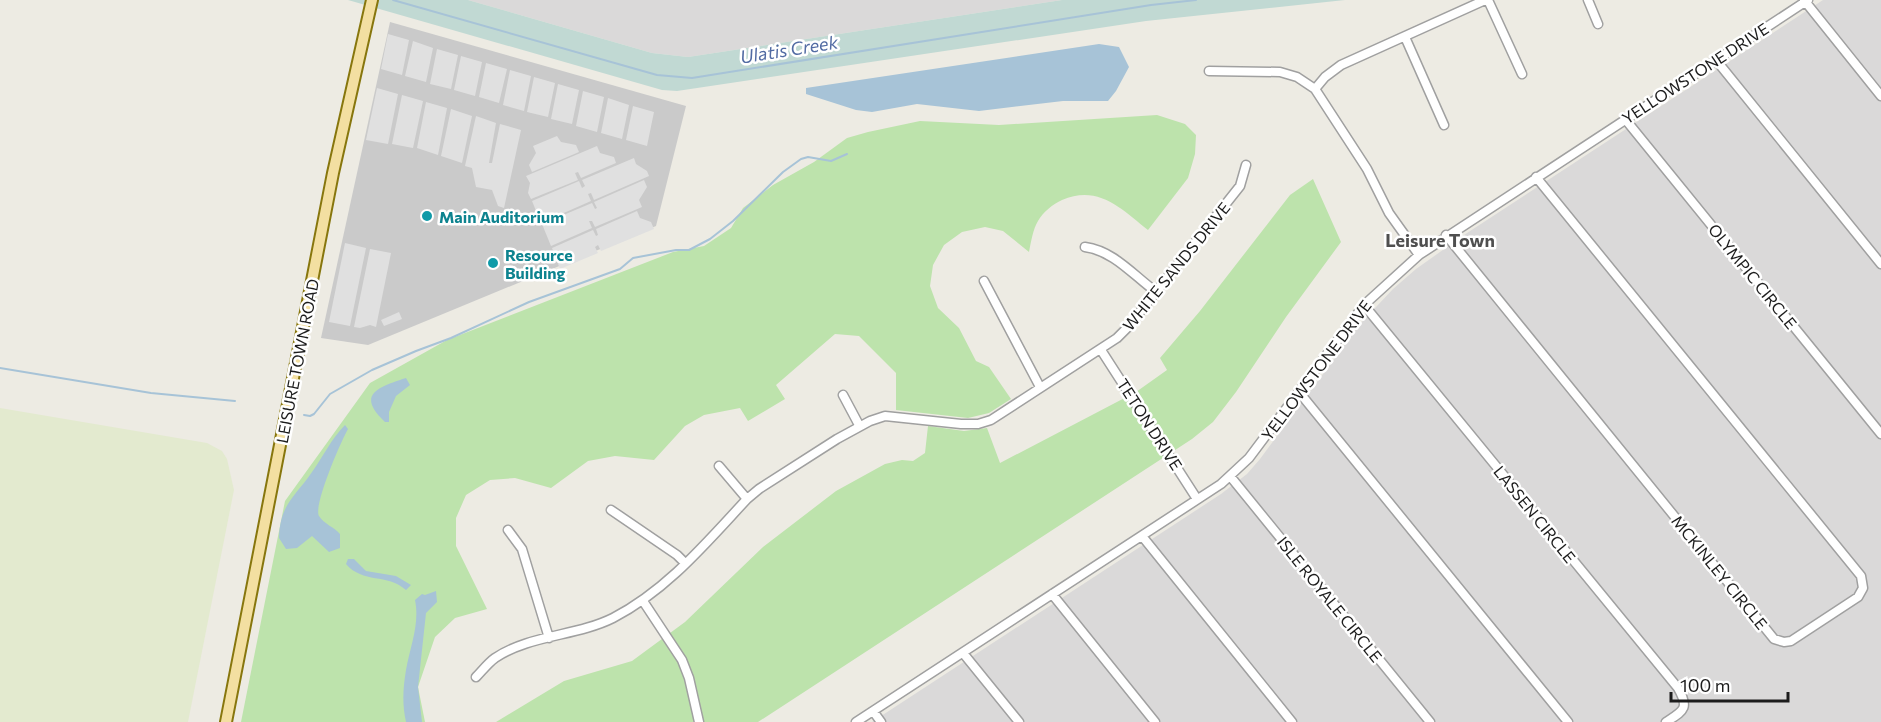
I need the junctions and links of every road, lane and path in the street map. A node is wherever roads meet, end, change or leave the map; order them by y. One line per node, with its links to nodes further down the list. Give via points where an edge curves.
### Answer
1 (372, 0): 43 (main road, LEISURE TOWN ROAD, via 333,173)
2 (1486, 0): 6 (street); 9 (street)
3 (1588, 0): 5 (street)
4 (1806, 1): 7 (street, YELLOWSTONE DRIVE); 11 (street)
5 (1598, 24)
6 (1405, 37): 10 (street, via 1341,65); 13 (street)
7 (1716, 60): 12 (street, YELLOWSTONE DRIVE); 19 (street)
8 (1209, 71): 10 (street, via 1280,72)
9 (1522, 74)
10 (1315, 89): 18 (street, via 1367,169 1389,213)
11 (1881, 96)
12 (1625, 119): 15 (street, YELLOWSTONE DRIVE); 28 (street, OLYMPIC CIRCLE)
13 (1444, 125)
14 (1246, 165): 21 (street, WHITE SANDS DRIVE, via 1240,186)
15 (1536, 177): 16 (street, YELLOWSTONE DRIVE); 16 (street, MCKINLEY CIRCLE, via 1861,576 1867,588 1858,597 1781,645)
16 (1446, 236): 18 (street, YELLOWSTONE DRIVE)
17 (1085, 247): 21 (street, via 1108,254)
18 (1419, 255): 22 (street, YELLOWSTONE DRIVE)
19 (1881, 264)
20 (984, 281): 24 (street)
21 (1155, 291): 23 (street, WHITE SANDS DRIVE, via 1128,327)
22 (1364, 305): 25 (street, YELLOWSTONE DRIVE); 52 (street, LASSEN CIRCLE, via 1678,688 1689,708)
23 (1101, 350): 24 (street, WHITE SANDS DRIVE); 31 (street, TETON DRIVE)
24 (1040, 387): 27 (street, WHITE SANDS DRIVE, via 991,420 978,424 885,416)
25 (1299, 392): 30 (street, YELLOWSTONE DRIVE, via 1249,458); 51 (street)
26 (843, 395): 27 (street)
27 (859, 425): 32 (street, WHITE SANDS DRIVE)
28 (1881, 434)
29 (719, 466): 32 (street)
30 (1230, 476): 31 (street, YELLOWSTONE DRIVE); 50 (street, ISLE ROYALE CIRCLE)
31 (1197, 499): 35 (street, YELLOWSTONE DRIVE)
32 (747, 500): 36 (street, WHITE SANDS DRIVE)
33 (610, 510): 36 (street)
34 (508, 530): 39 (street, via 522,549)
35 (1142, 536): 37 (street, YELLOWSTONE DRIVE); 49 (street)
36 (685, 563): 38 (street, WHITE SANDS DRIVE, via 670,581)
37 (1052, 594): 40 (street, YELLOWSTONE DRIVE); 48 (street)
38 (643, 601): 39 (street, WHITE SANDS DRIVE, via 611,619); 44 (street, via 682,660)
39 (549, 638): 41 (street, WHITE SANDS DRIVE, via 495,658)
40 (963, 653): 42 (street, YELLOWSTONE DRIVE); 47 (street)
41 (476, 677)
42 (873, 711): 45 (street, YELLOWSTONE DRIVE); 46 (street)
43 (226, 722)
44 (699, 722)
45 (856, 722)
46 (881, 722)
47 (1019, 722)
48 (1155, 722)
49 (1293, 722)
50 (1431, 722)
51 (1568, 722)
52 (1666, 722)

